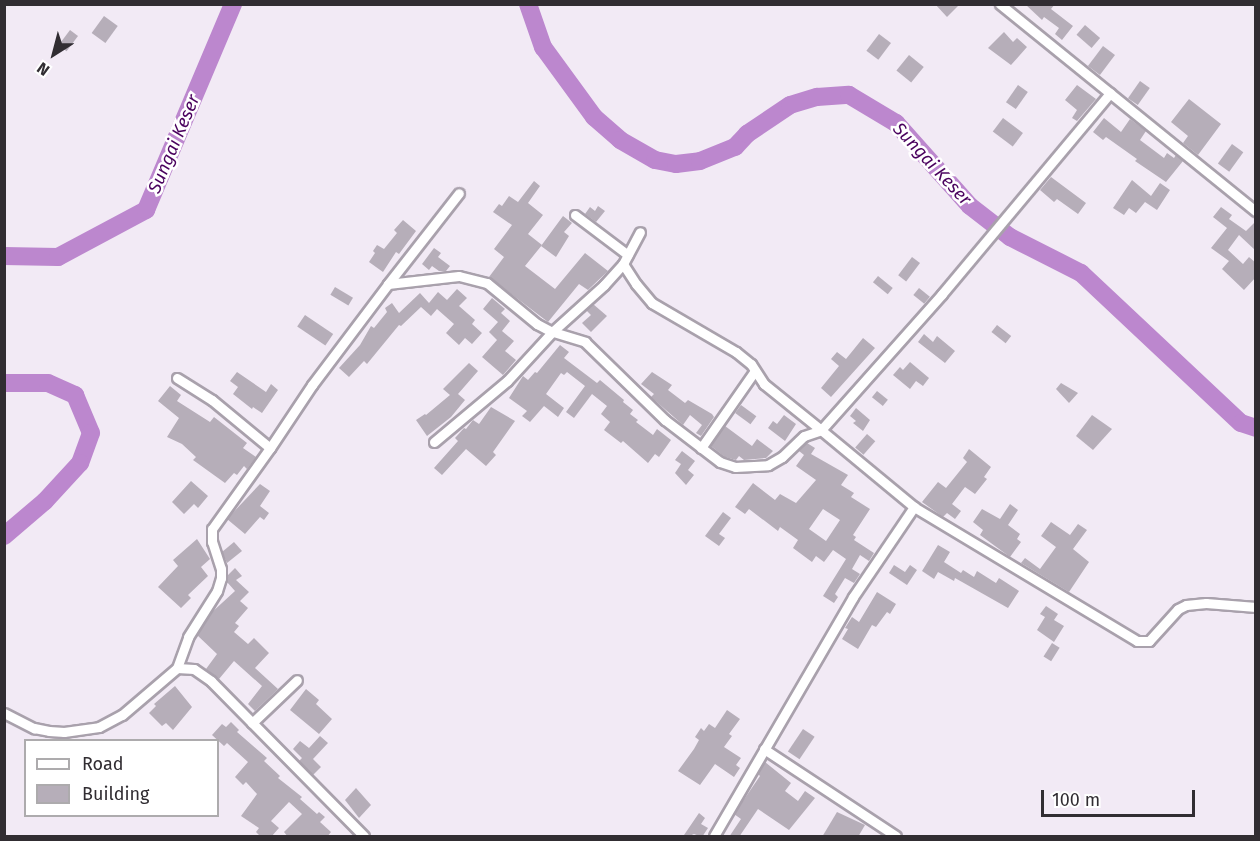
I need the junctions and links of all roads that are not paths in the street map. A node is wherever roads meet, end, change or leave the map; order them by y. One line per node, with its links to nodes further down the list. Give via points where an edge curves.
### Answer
1 (999, 4): 2 (street)
2 (1110, 93): 4 (street); 12 (street, via 981,249)
3 (459, 193): 8 (street)
4 (1256, 211)
5 (575, 215): 7 (street)
6 (640, 232): 7 (street)
7 (625, 260): 9 (street, via 604,285); 10 (street, via 636,284 652,303 736,352 751,364)
8 (388, 284): 9 (street, via 459,276 477,278); 14 (street)
9 (552, 332): 13 (street, via 507,381); 15 (street, via 585,342 665,420)
10 (754, 372): 12 (street); 15 (street)
11 (177, 378): 14 (street, via 212,400)
12 (821, 430): 15 (street, via 804,436 768,465 752,468 720,462); 16 (street)
13 (434, 442)
14 (270, 448): 18 (street, via 212,529 221,578 188,637)
15 (701, 448)
16 (914, 507): 17 (street, via 1137,641 1149,640 1186,605); 22 (street, via 853,597)
17 (1256, 607)
18 (177, 668): 20 (street, via 122,715 99,728 49,731); 21 (street, via 194,669 211,681)
19 (297, 680): 21 (street)
20 (4, 713)
21 (252, 723): 23 (street)
22 (764, 749): 24 (street); 25 (street)
23 (364, 837)
24 (714, 837)
25 (896, 837)

